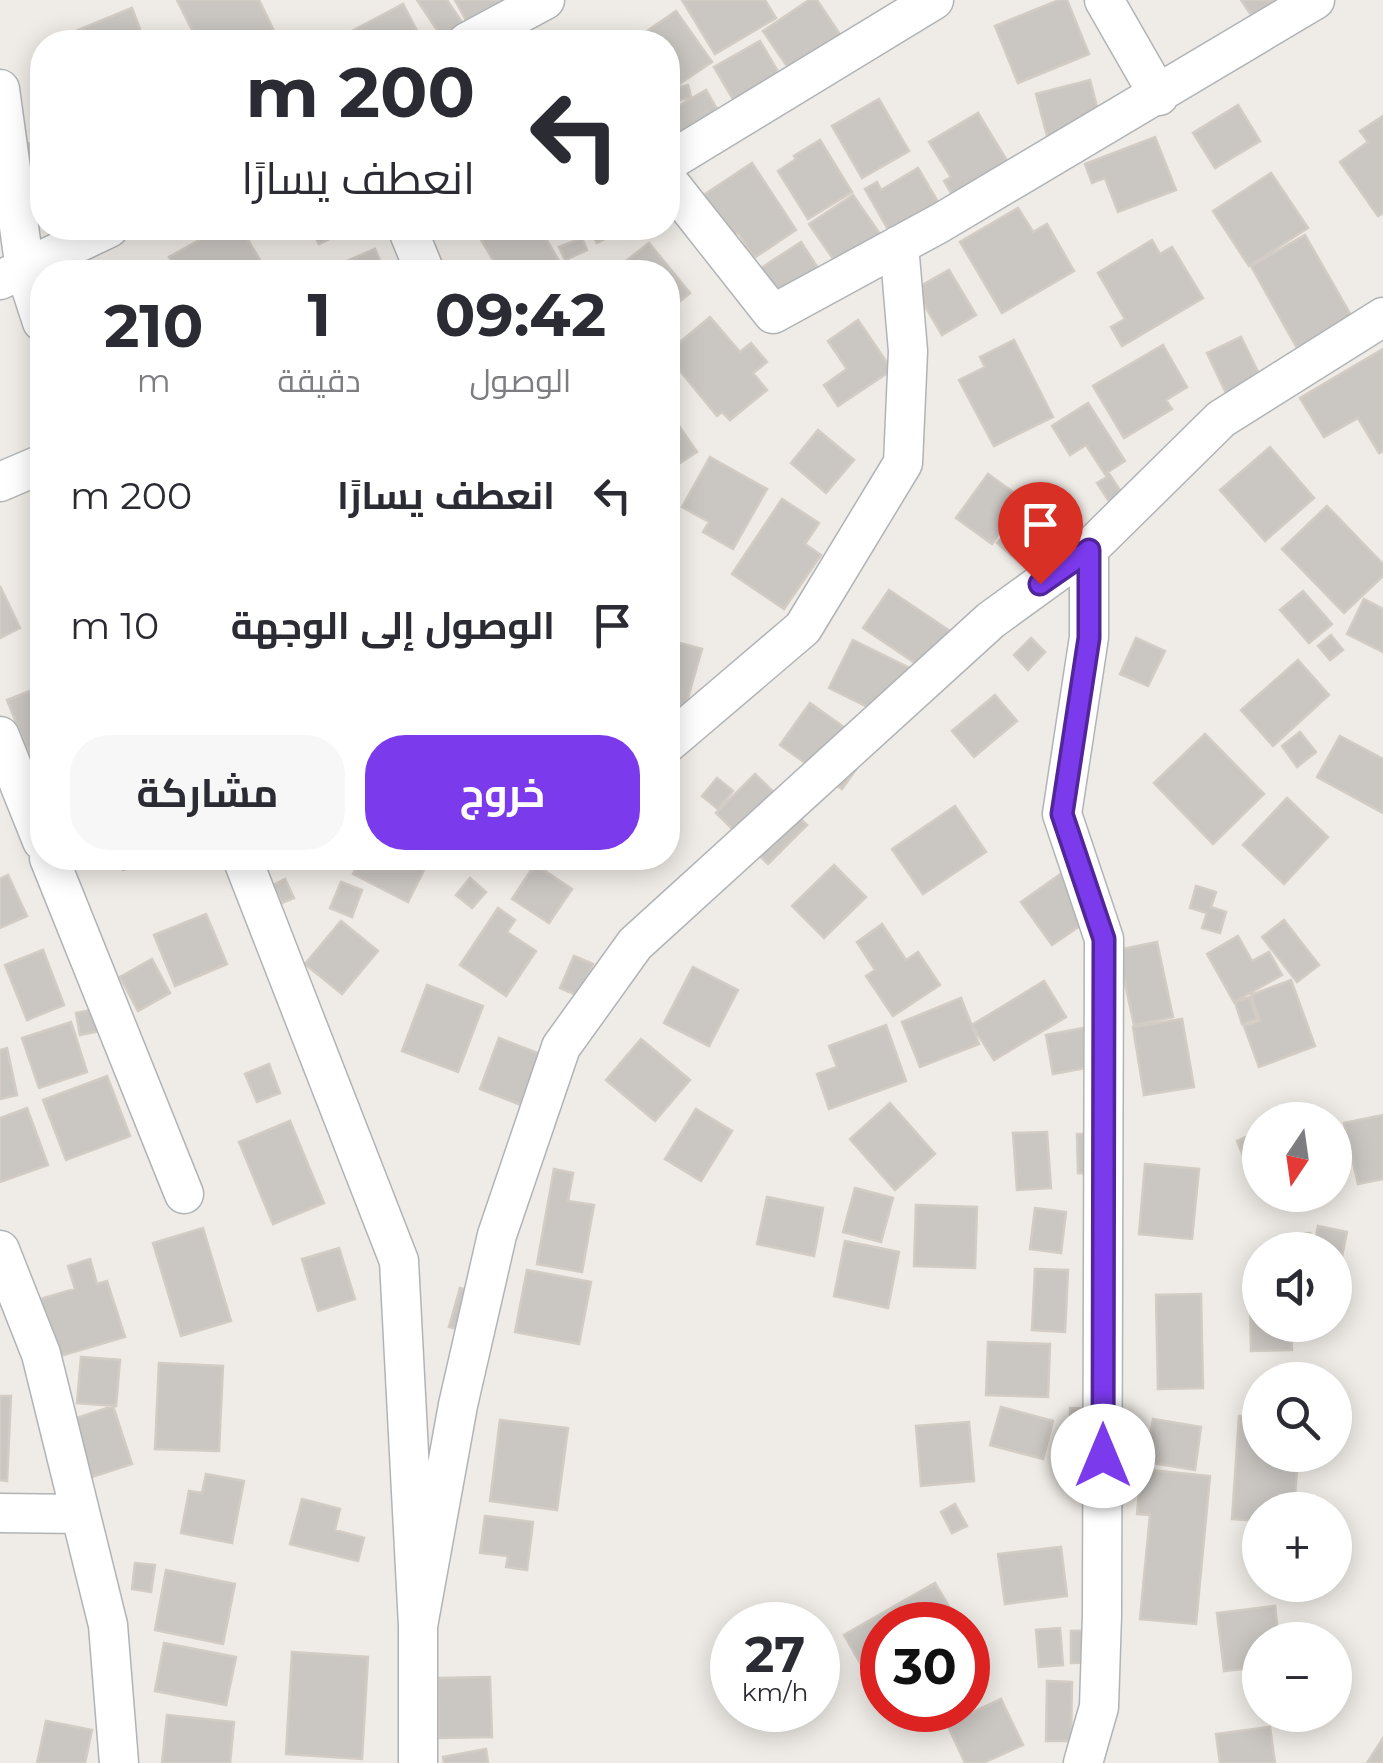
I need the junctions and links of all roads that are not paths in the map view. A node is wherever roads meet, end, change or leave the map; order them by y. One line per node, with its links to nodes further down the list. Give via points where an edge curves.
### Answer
1 (545, 0): 5 (street)
2 (934, 0): 8 (street)
3 (1104, 0): 7 (street)
4 (1315, 0): 7 (street)
5 (489, 30)
6 (0, 89): 13 (street)
7 (1159, 96): 11 (street)
8 (680, 155)
9 (680, 196): 11 (street, via 772,314)
10 (84, 240): 12 (street)
11 (899, 245): 19 (street, via 908,351 903,463 803,628)
12 (43, 260)
13 (12, 275): 14 (street)
14 (30, 303)
15 (1383, 318): 18 (street, via 1221,419)
16 (30, 469): 17 (street)
17 (0, 482)
18 (1089, 550): 28 (street, via 992,620 635,944 562,1047 497,1235); 31 (street, via 1089,638 1062,814 1104,939 1102,1615 1099,1707)
19 (680, 733)
20 (0, 736): 21 (street)
21 (30, 812)
22 (54, 870): 24 (street)
23 (247, 870): 28 (street, via 400,1261)
24 (184, 1194)
25 (0, 1250): 27 (street, via 41,1354)
26 (0, 1513): 27 (street)
27 (80, 1514): 29 (street, via 108,1625)
28 (418, 1626): 30 (street)
29 (118, 1763)
30 (418, 1763)
31 (1083, 1763)

